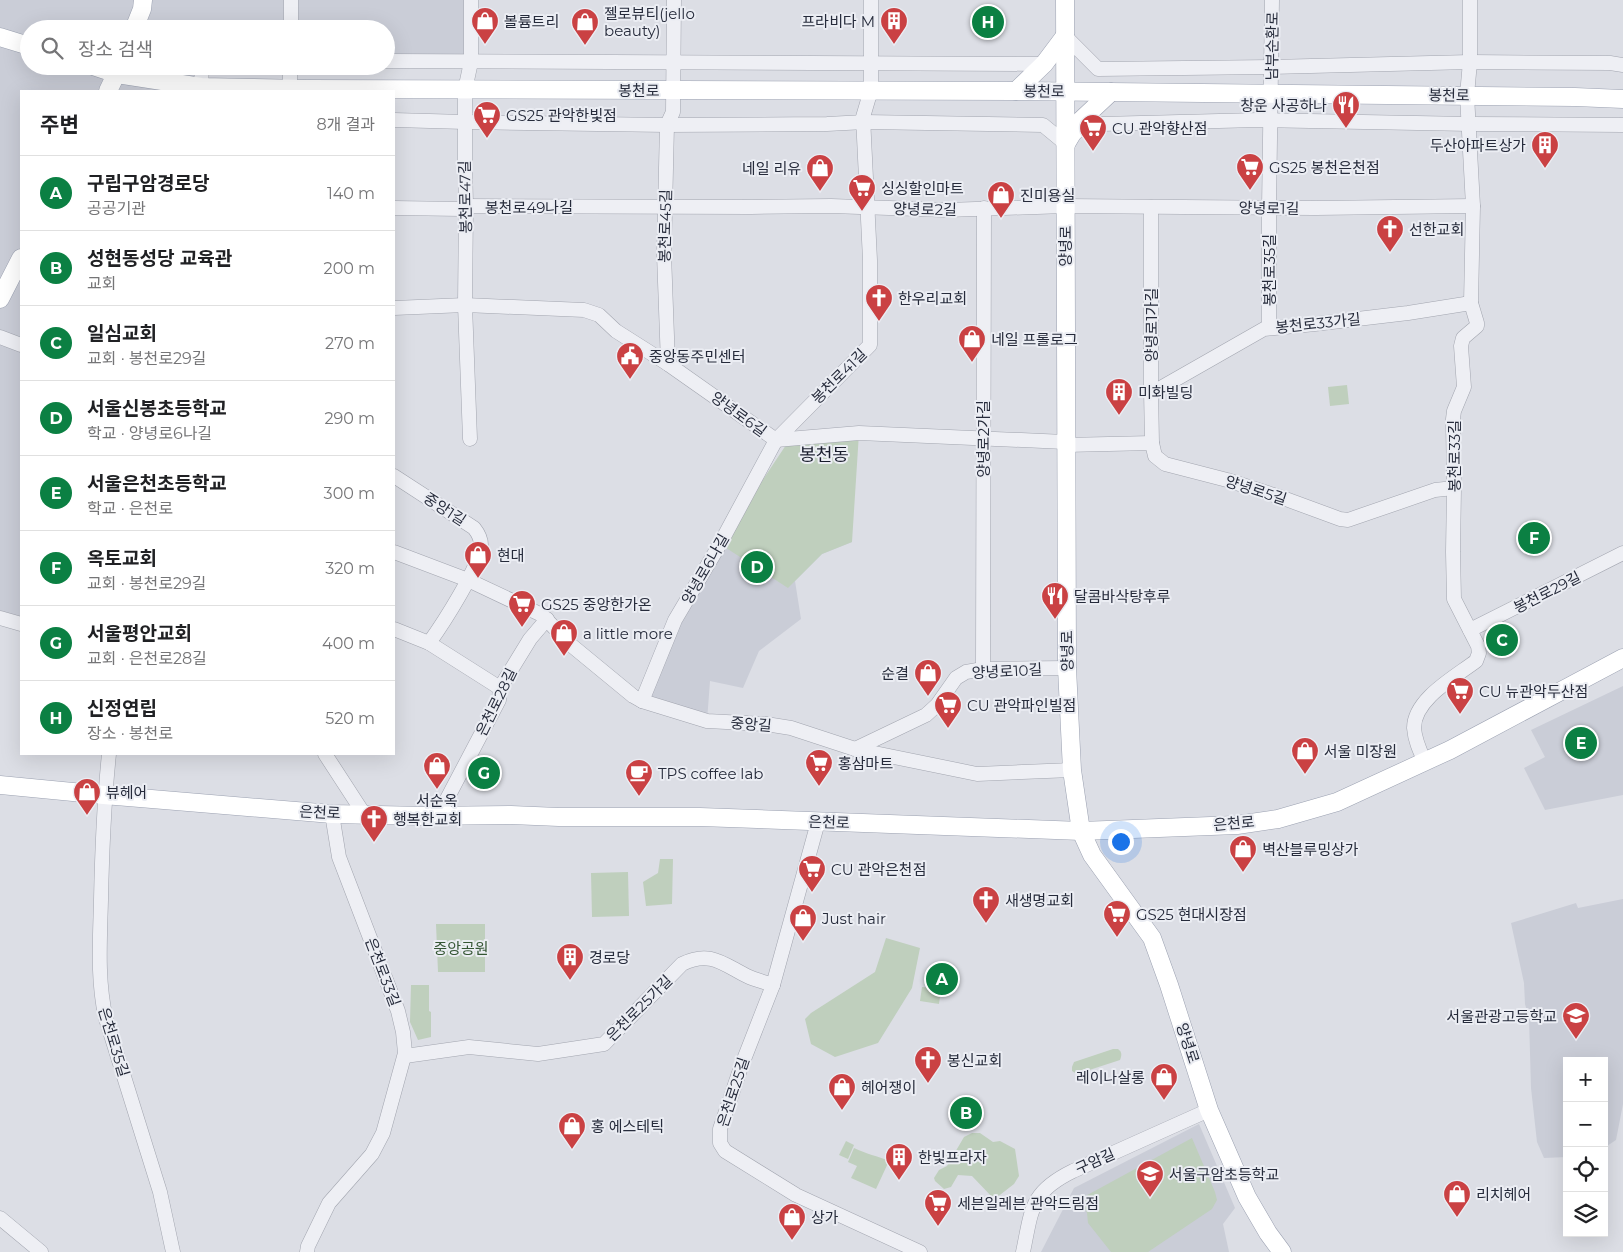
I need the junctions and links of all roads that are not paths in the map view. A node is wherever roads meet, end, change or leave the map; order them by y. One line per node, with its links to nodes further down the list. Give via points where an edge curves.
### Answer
1 (291, 0): 10 (street)
2 (470, 0): 15 (street)
3 (674, 0): 16 (street)
4 (871, 0): 18 (street)
5 (1065, 0): 11 (main road, 양녕로)
6 (1272, 0): 21 (street, 남부순환로)
7 (1470, 0): 17 (street)
8 (143, 2): 9 (main road)
9 (137, 20)
10 (291, 20)
11 (1065, 36): 19 (main road); 21 (street, via 1098,70); 33 (main road, 양녕로)
12 (0, 37): 13 (main road)
13 (20, 43)
14 (395, 61): 15 (street, 봉천로)
15 (471, 62): 16 (street, 봉천로); 29 (street)
16 (673, 62): 18 (street, 봉천로); 30 (street)
17 (1470, 62): 20 (street); 21 (street); 36 (street)
18 (871, 63): 19 (street, 봉천로); 31 (street)
19 (1044, 64): 32 (main road)
20 (1623, 65)
21 (1264, 67): 35 (street, 남부순환로)
22 (116, 75): 28 (main road)
23 (142, 75): 26 (main road, 봉천로)
24 (202, 75): 26 (street)
25 (294, 75): 27 (street)
26 (201, 87): 27 (main road, 봉천로)
27 (301, 89): 29 (main road, 봉천로)
28 (108, 90)
29 (465, 90): 30 (main road, 봉천로); 40 (street, 봉천로47길)
30 (673, 90): 31 (main road, 봉천로); 43 (street, 봉천로45길, via 673,112)
31 (871, 90): 32 (main road, 봉천로); 41 (street, 봉천로41길)
32 (1016, 91): 33 (main road, 봉천로)
33 (1065, 92): 34 (main road, 봉천로); 45 (main road, 양녕로)
34 (1111, 92): 35 (main road, 봉천로); 45 (main road, via 1079,122)
35 (1272, 93): 36 (main road, 봉천로); 39 (street, 봉천로35길)
36 (1467, 95): 37 (main road, 봉천로); 42 (street, 봉천로33길)
37 (1623, 99)
38 (395, 120): 40 (street)
39 (1271, 121): 42 (street, 봉천로); 45 (street, 봉천로, via 1101,124 1086,126); 54 (street, 봉천로35길)
40 (465, 122): 43 (street); 46 (street, 봉천로47길)
41 (864, 122): 43 (street); 45 (street, via 1043,125); 51 (street, 봉천로41길)
42 (1470, 124): 44 (street, 봉천로); 49 (street, 봉천로33길)
43 (667, 125): 50 (street, 봉천로45길)
44 (1623, 125)
45 (1068, 140): 47 (main road, 양녕로)
46 (466, 206): 50 (street, 봉천로49나길); 52 (street, 봉천로49나길, via 462,209); 58 (street, 봉천로47길)
47 (1065, 206): 48 (street, 양녕로1길); 53 (street, 양녕로2길); 69 (main road, 양녕로)
48 (1151, 206): 54 (street, 양녕로1길); 64 (street, 양녕로1가길)
49 (1473, 206): 54 (street, 양녕로1길); 57 (street, 봉천로33길)
50 (666, 207): 51 (street, 양녕로2길); 63 (street, 봉천로45길, via 664,254)
51 (868, 207): 53 (street, 양녕로2길); 67 (street, 봉천로41길, via 870,345)
52 (395, 208)
53 (984, 208): 65 (street, 양녕로2가길)
54 (1269, 208): 60 (street, 봉천로35길)
55 (20, 260): 56 (main road)
56 (0, 299)
57 (1471, 303): 60 (street, 봉천로33가길); 71 (street, 봉천로33길, via 1477,326 1463,338 1461,346 1464,387 1453,419)
58 (465, 305): 59 (street, 양녕로6길); 63 (street, 양녕로6길, via 584,310 599,315 616,331); 66 (street)
59 (395, 308)
60 (1269, 328): 64 (street, 봉천로33가길, via 1157,390)
61 (0, 337): 62 (street)
62 (20, 345)
63 (668, 364): 67 (street, 양녕로6길)
64 (1151, 390): 68 (street, 양녕로1가길)
65 (983, 438): 67 (street, 양녕로6길, via 859,433); 69 (street, 양녕로6길); 83 (street, 양녕로2가길)
66 (470, 440)
67 (776, 440): 85 (street, 양녕로6나길, via 675,620)
68 (1152, 443): 69 (street); 71 (street, 양녕로5길, via 1155,456 1166,464 1274,495 1340,520 1436,490)
69 (1065, 444): 82 (main road, 양녕로)
70 (395, 477): 74 (street, 중앙1길, via 477,531 480,550)
71 (1454, 488): 79 (street, 봉천로33길, via 1454,598)
72 (395, 552): 74 (street, 중앙길)
73 (1623, 553): 79 (street, 봉천로29길)
74 (468, 580): 76 (street, 중앙길); 80 (street)
75 (0, 618): 77 (street)
76 (547, 619): 84 (street, 은천로28길, via 530,639); 85 (street, 중앙길, via 571,645)
77 (20, 624)
78 (395, 629): 80 (street)
79 (1470, 630): 89 (street, 봉천로33길, via 1478,646 1477,659 1432,694 1417,717 1414,726 1416,738)
80 (429, 643): 84 (street)
81 (1623, 658): 89 (main road, 은천로)
82 (1067, 668): 83 (street, 양녕로10길); 90 (main road, 양녕로)
83 (983, 669): 86 (street, 양녕로10길, via 966,672 956,678 926,715)
84 (500, 688): 95 (street, 은천로28길, via 499,700)
85 (642, 701): 86 (street, 중앙길, via 707,721 790,728)
86 (855, 749): 90 (street, 중앙길, via 977,774)
87 (109, 755): 92 (street, 은천로35길)
88 (326, 755): 94 (street)
89 (1425, 762): 97 (main road, 은천로, via 1338,802 1278,818 1237,825)
90 (1072, 770): 97 (main road, 양녕로)
91 (0, 785): 92 (main road, 은천로)
92 (104, 795): 93 (main road, 은천로); 103 (street, 은천로35길, via 100,931 102,1005 160,1192)
93 (332, 814): 94 (main road, 은천로); 99 (street, 은천로33길, via 339,858 398,1011)
94 (364, 814): 95 (main road, 은천로)
95 (438, 816): 96 (main road, 은천로, via 700,817)
96 (818, 822): 97 (main road, 은천로); 98 (street, 은천로25길)
97 (1081, 831): 100 (main road, 양녕로, via 1092,855 1152,938)
98 (773, 985): 99 (street, 은천로25가길, via 715,959 694,958 682,964 604,1044 538,1054 469,1046); 105 (street, 은천로25길, via 720,1129 720,1143 725,1151 796,1195)
99 (405, 1056): 104 (street, 은천로33길, via 383,1133 372,1154 329,1203)
100 (1209, 1110): 106 (street, 구암길, via 1054,1181 1033,1207); 107 (main road, 양녕로, via 1247,1197)
101 (0, 1218): 102 (street)
102 (41, 1252)
103 (173, 1252)
104 (307, 1252)
105 (920, 1252)
106 (1023, 1252)
107 (1282, 1252)

